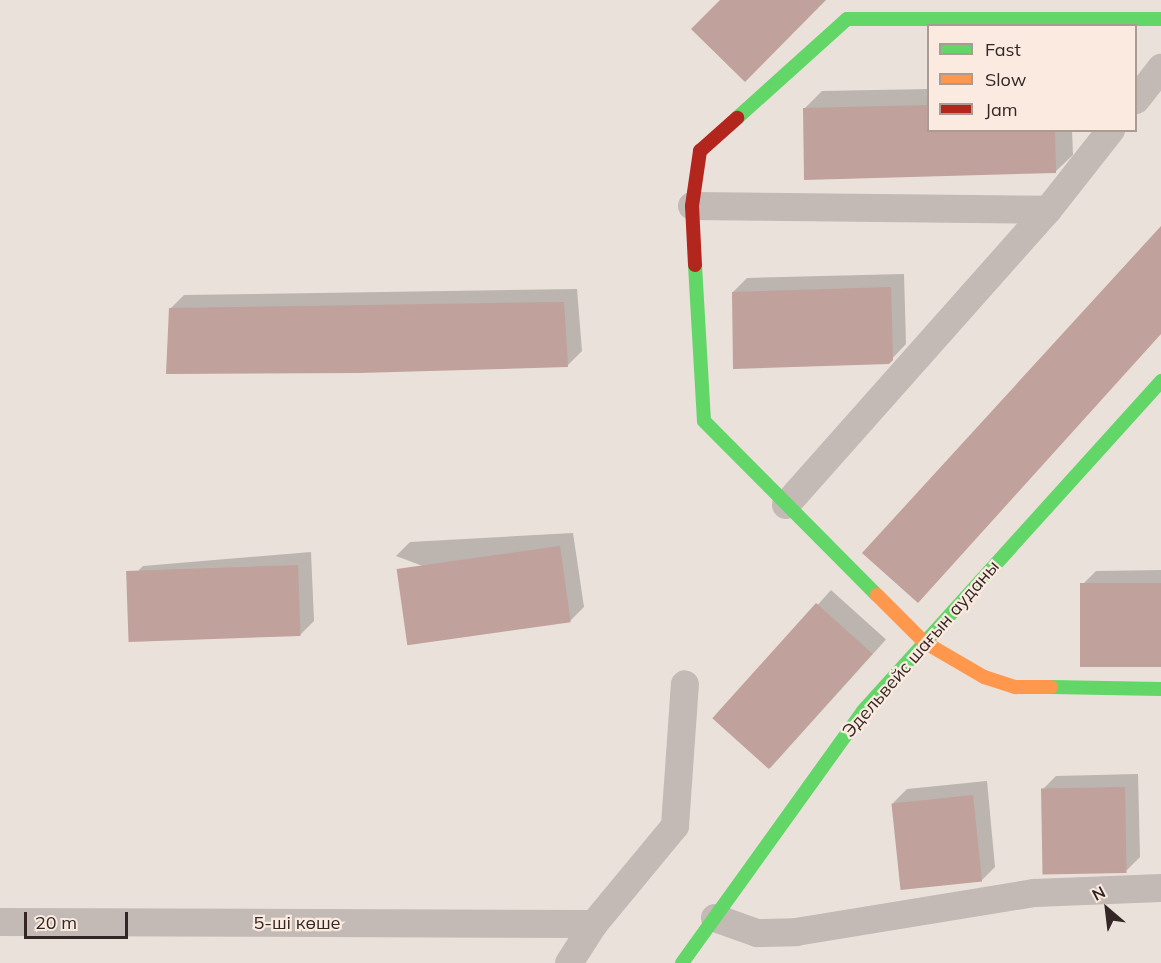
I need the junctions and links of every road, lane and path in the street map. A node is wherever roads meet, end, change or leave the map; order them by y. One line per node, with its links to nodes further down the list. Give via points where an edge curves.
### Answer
1 (1161, 20): 5 (street, via 847,19 700,151)
2 (1161, 68): 3 (street)
3 (1137, 99)
4 (1109, 132): 6 (street)
5 (692, 206): 6 (street); 8 (street, via 704,421)
6 (1048, 210): 8 (street)
7 (1161, 381): 9 (street, Эдельвейс шағын ауданы)
8 (786, 506): 9 (street)
9 (924, 642): 11 (street, via 984,677 1015,687); 13 (street, Эдельвейс шағын ауданы, via 863,711)
10 (685, 684): 15 (street, via 675,826)
11 (1161, 689)
12 (1161, 888): 13 (street, via 1035,893 796,932 757,933)
13 (715, 918): 17 (street, Эдельвейс шағын ауданы)
14 (0, 922): 15 (street, 5-ші көше)
15 (594, 924): 16 (street)
16 (569, 963)
17 (681, 963)

